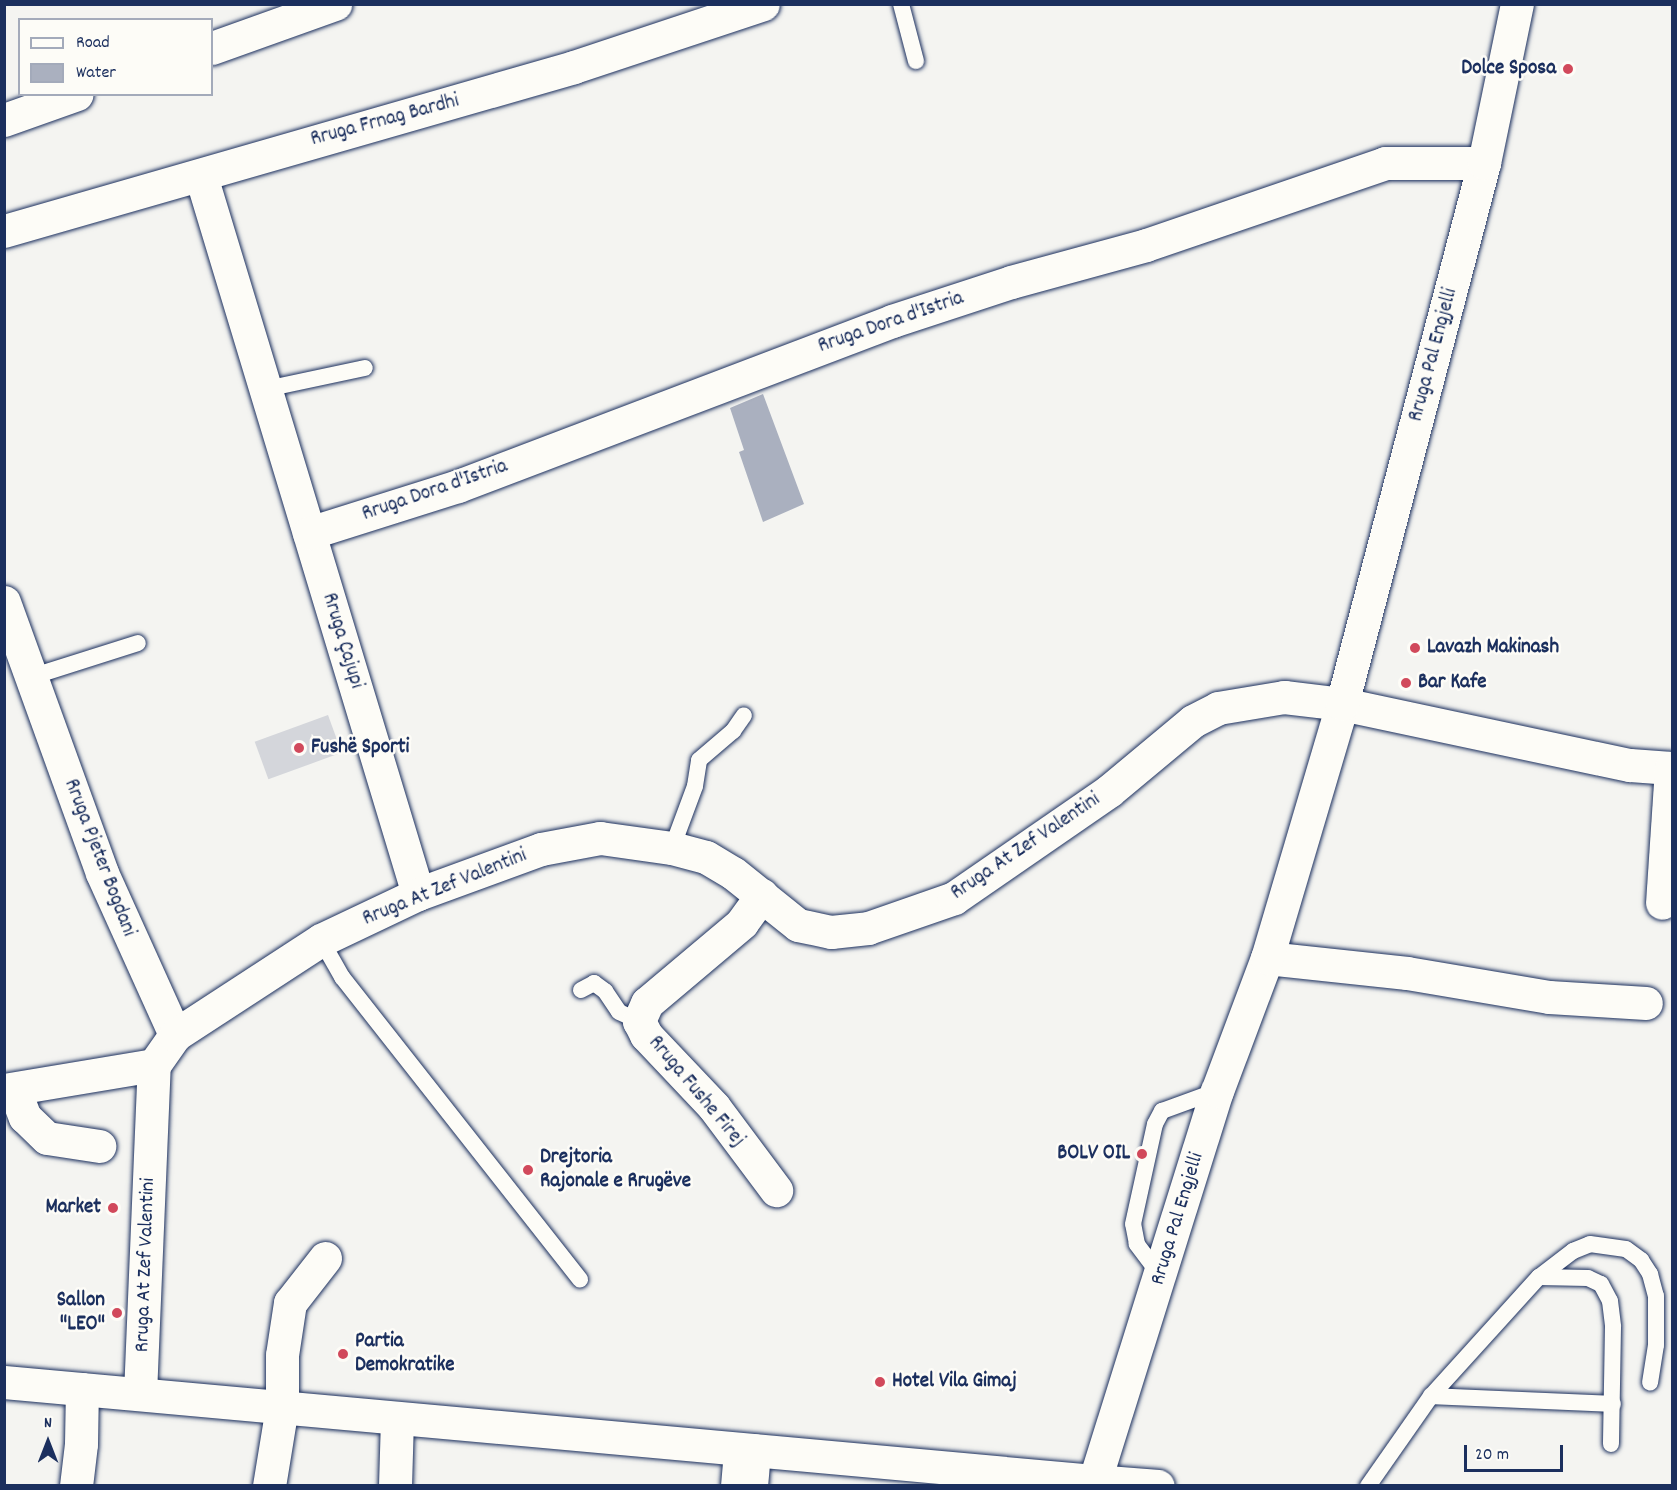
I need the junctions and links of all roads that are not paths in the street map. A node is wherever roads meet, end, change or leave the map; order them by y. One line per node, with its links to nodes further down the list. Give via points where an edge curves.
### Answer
1 (335, 4): 5 (street)
2 (763, 4): 10 (street, Rruga Frnag Bardhi, via 563,70)
3 (901, 4): 6 (lane)
4 (1516, 4): 9 (street, Rruga Pal Engjelli)
5 (213, 48)
6 (916, 61)
7 (71, 96): 8 (street)
8 (4, 120)
9 (1484, 163): 14 (street, Rruga Dora d'Istria, via 1385,163 1146,245 1011,282 892,321 458,486); 18 (street, Rruga Pal Engjelli)
10 (201, 176): 11 (street, Rruga Frnag Bardhi); 13 (street, Rruga Çajupi)
11 (4, 231)
12 (365, 368): 13 (lane)
13 (266, 389): 14 (street, Rruga Çajupi)
14 (309, 533): 22 (street, Rruga Çajupi)
15 (4, 602): 17 (street, Rruga Pjeter Bogdani)
16 (138, 643): 17 (lane)
17 (31, 677): 30 (street, Rruga Pjeter Bogdani, via 102,873)
18 (1342, 704): 20 (street, via 1630,765); 23 (street, Rruga At Zef Valentini, via 1284,697 1218,708 1193,721 1109,791 973,886 907,917 868,928 831,932 798,925); 26 (street, Rruga Pal Engjelli)
19 (744, 715): 21 (lane, via 734,731 699,760 695,786)
20 (1672, 764): 24 (street)
21 (672, 848): 22 (street, Rruga At Zef Valentini, via 600,838 542,849); 23 (street, Rruga At Zef Valentini, via 706,857)
22 (418, 894): 25 (street, Rruga At Zef Valentini)
23 (762, 896): 29 (street, Rruga Fushe Firej, via 742,923 647,1003)
24 (1662, 903)
25 (321, 940): 30 (street, Rruga At Zef Valentini); 39 (lane, via 342,977)
26 (1267, 958): 28 (street, via 1407,973 1549,996); 33 (street, Rruga Pal Engjelli)
27 (581, 990): 29 (lane, via 594,983 605,991 619,1012)
28 (1646, 1003)
29 (639, 1021): 35 (street, Rruga Fushe Firej, via 646,1035 714,1107)
30 (175, 1035): 31 (street, Rruga At Zef Valentini)
31 (153, 1065): 32 (street); 43 (street, Rruga At Zef Valentini)
32 (8, 1084): 34 (street, via 25,1117 47,1138)
33 (1217, 1091): 37 (street, Rruga Pal Engjelli); 37 (lane, via 1162,1111 1155,1125 1133,1224 1137,1244)
34 (99, 1146)
35 (776, 1190)
36 (325, 1258): 46 (street, via 290,1303 282,1355)
37 (1160, 1275): 51 (street, Rruga Pal Engjelli)
38 (1539, 1277): 41 (lane, via 1573,1251 1590,1244 1626,1249 1641,1260 1656,1296 1656,1345); 44 (lane); 45 (lane, via 1588,1278 1601,1284 1610,1301 1613,1327)
39 (580, 1279)
40 (4, 1382): 42 (street)
41 (1650, 1383)
42 (82, 1389): 43 (street); 50 (street, via 81,1444)
43 (140, 1394): 46 (street)
44 (1431, 1396): 45 (lane); 57 (lane)
45 (1612, 1404): 48 (lane)
46 (282, 1407): 47 (street); 52 (street)
47 (397, 1418): 49 (street); 53 (street)
48 (1611, 1444)
49 (743, 1449): 51 (street); 54 (lane); 55 (street)
50 (74, 1482)
51 (1094, 1483): 56 (street)
52 (269, 1485)
53 (395, 1485)
54 (729, 1485)
55 (752, 1485)
56 (1158, 1485)
57 (1368, 1485)

